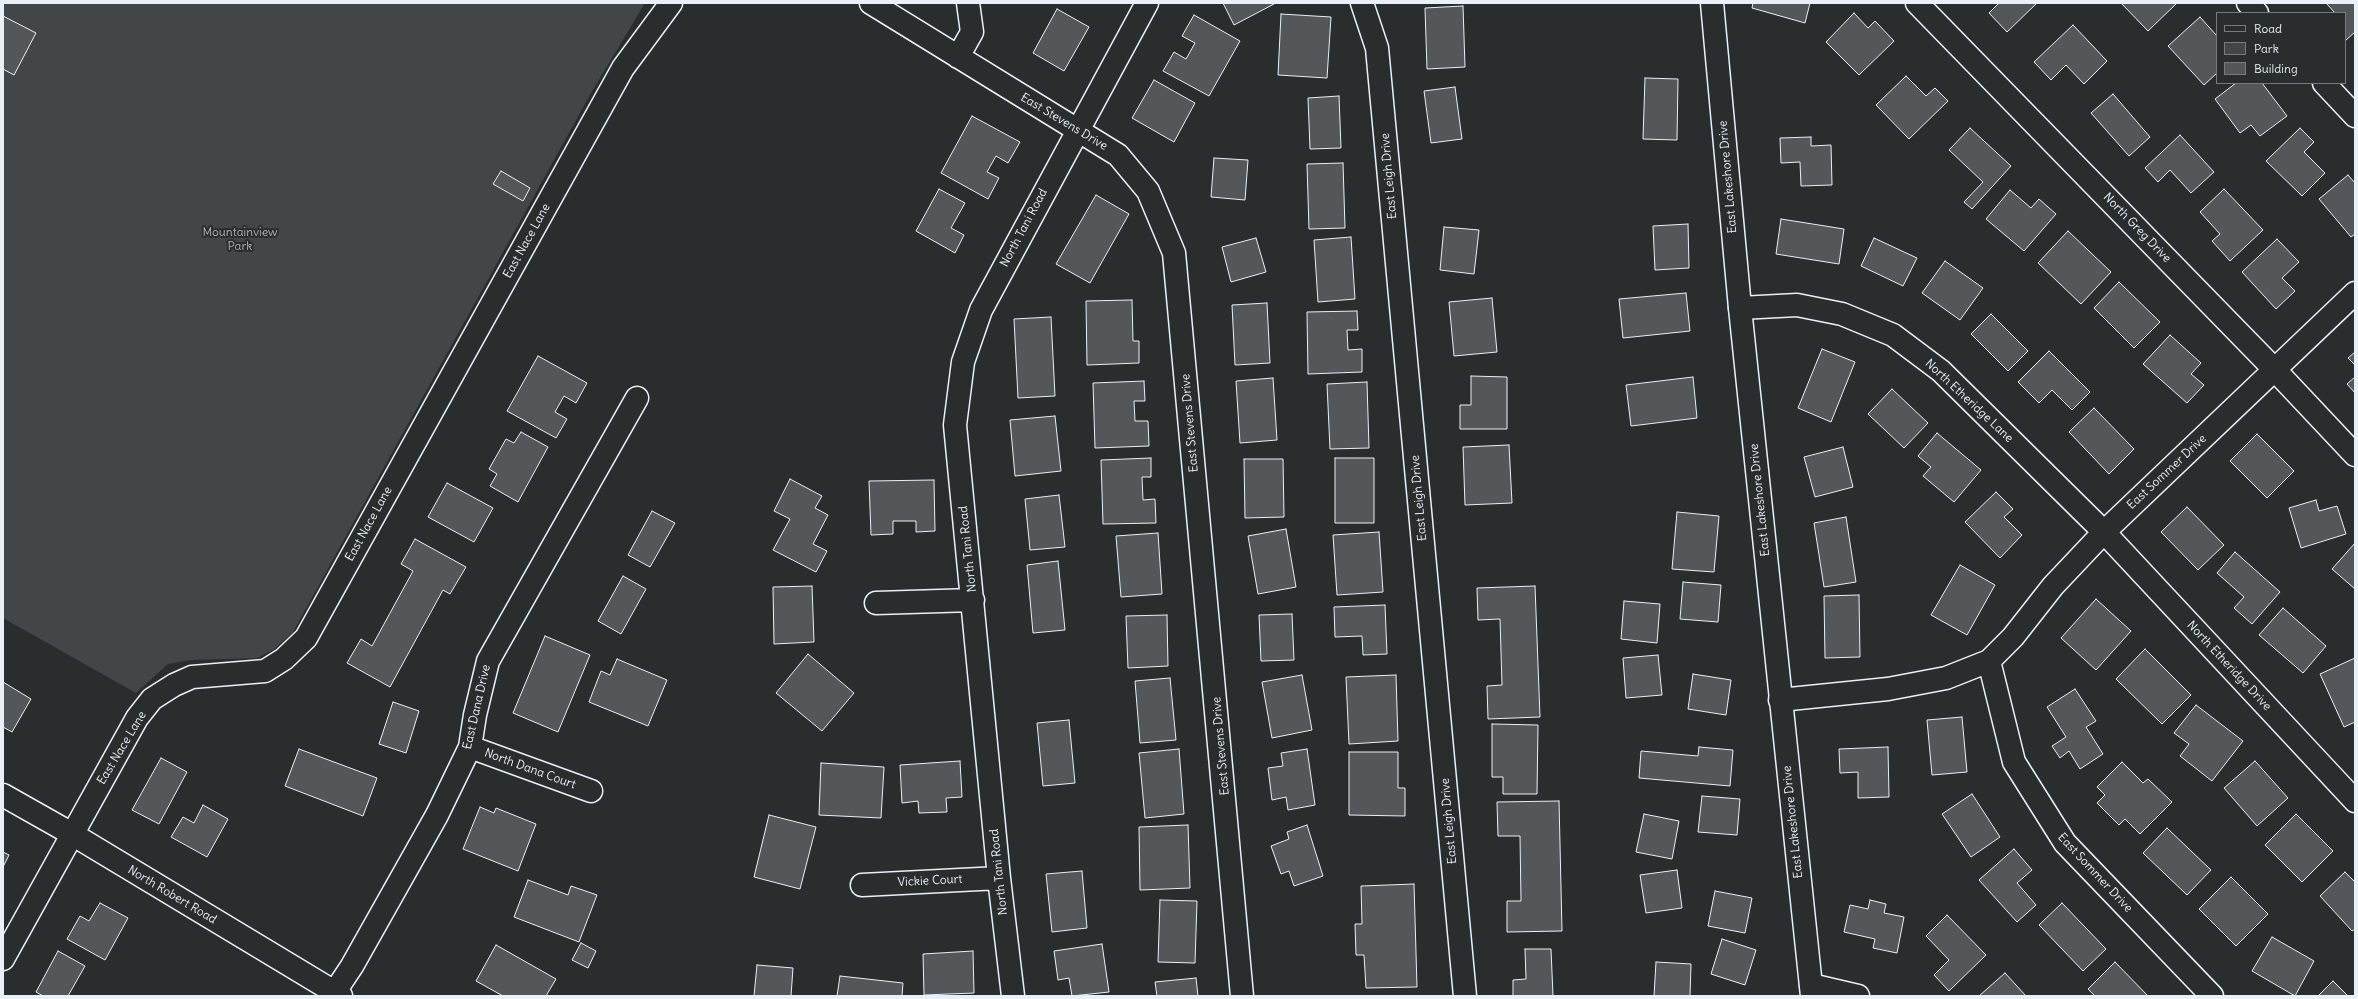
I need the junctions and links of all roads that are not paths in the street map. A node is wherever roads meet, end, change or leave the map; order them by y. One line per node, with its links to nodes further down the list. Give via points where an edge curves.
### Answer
1 (671, 3): 28 (street, East Nace Lane, via 623,68 306,638 266,671 192,677 174,685 152,700 138,718)
2 (871, 3): 10 (street, East Stevens Drive)
3 (968, 3): 10 (street, via 972,32)
4 (1147, 3): 13 (street)
5 (1362, 3): 36 (street, East Leigh Drive, via 1377,48)
6 (1712, 3): 15 (street, East Lakeshore Drive)
7 (1917, 3): 16 (street, North Greg Drive)
8 (2248, 3): 9 (street)
9 (2256, 12)
10 (958, 57): 13 (street, East Stevens Drive)
11 (2325, 84): 12 (street)
12 (2355, 116)
13 (1077, 129): 20 (street, North Tani Road, via 981,310 963,362 955,425); 35 (street, East Stevens Drive, via 1118,155 1148,191 1174,253)
14 (2355, 293): 16 (street, East Sommer Drive)
15 (1740, 308): 19 (street, North Etheridge Lane, via 1797,305 1842,314 1893,335 1941,371); 23 (street, East Lakeshore Drive)
16 (2275, 370): 18 (street, North Greg Drive); 19 (street, East Sommer Drive)
17 (637, 398): 24 (street, East Dana Drive, via 488,660)
18 (2355, 455)
19 (2104, 532): 22 (street, East Sommer Drive, via 2053,586 2013,637); 27 (street, North Etheridge Drive)
20 (973, 600): 21 (street); 29 (street, North Tani Road)
21 (876, 603)
22 (1989, 661): 23 (street, East Sommer Drive, via 1946,678 1888,689); 38 (street, East Sommer Drive, via 2014,762 2065,843)
23 (1780, 700): 32 (street, East Lakeshore Drive)
24 (470, 748): 25 (street, North Dana Court); 33 (street, East Dana Drive, via 437,815)
25 (591, 791)
26 (3, 795): 28 (street, North Robert Road)
27 (2355, 800)
28 (72, 834): 31 (street, East Nace Lane); 33 (street, North Robert Road)
29 (999, 878): 30 (street, Vickie Court); 34 (street, North Tani Road)
30 (862, 885)
31 (3, 959)
32 (1812, 990): 37 (street)
33 (336, 995)
34 (1013, 996)
35 (1242, 996)
36 (1465, 996)
37 (1858, 996)
38 (2212, 996)

